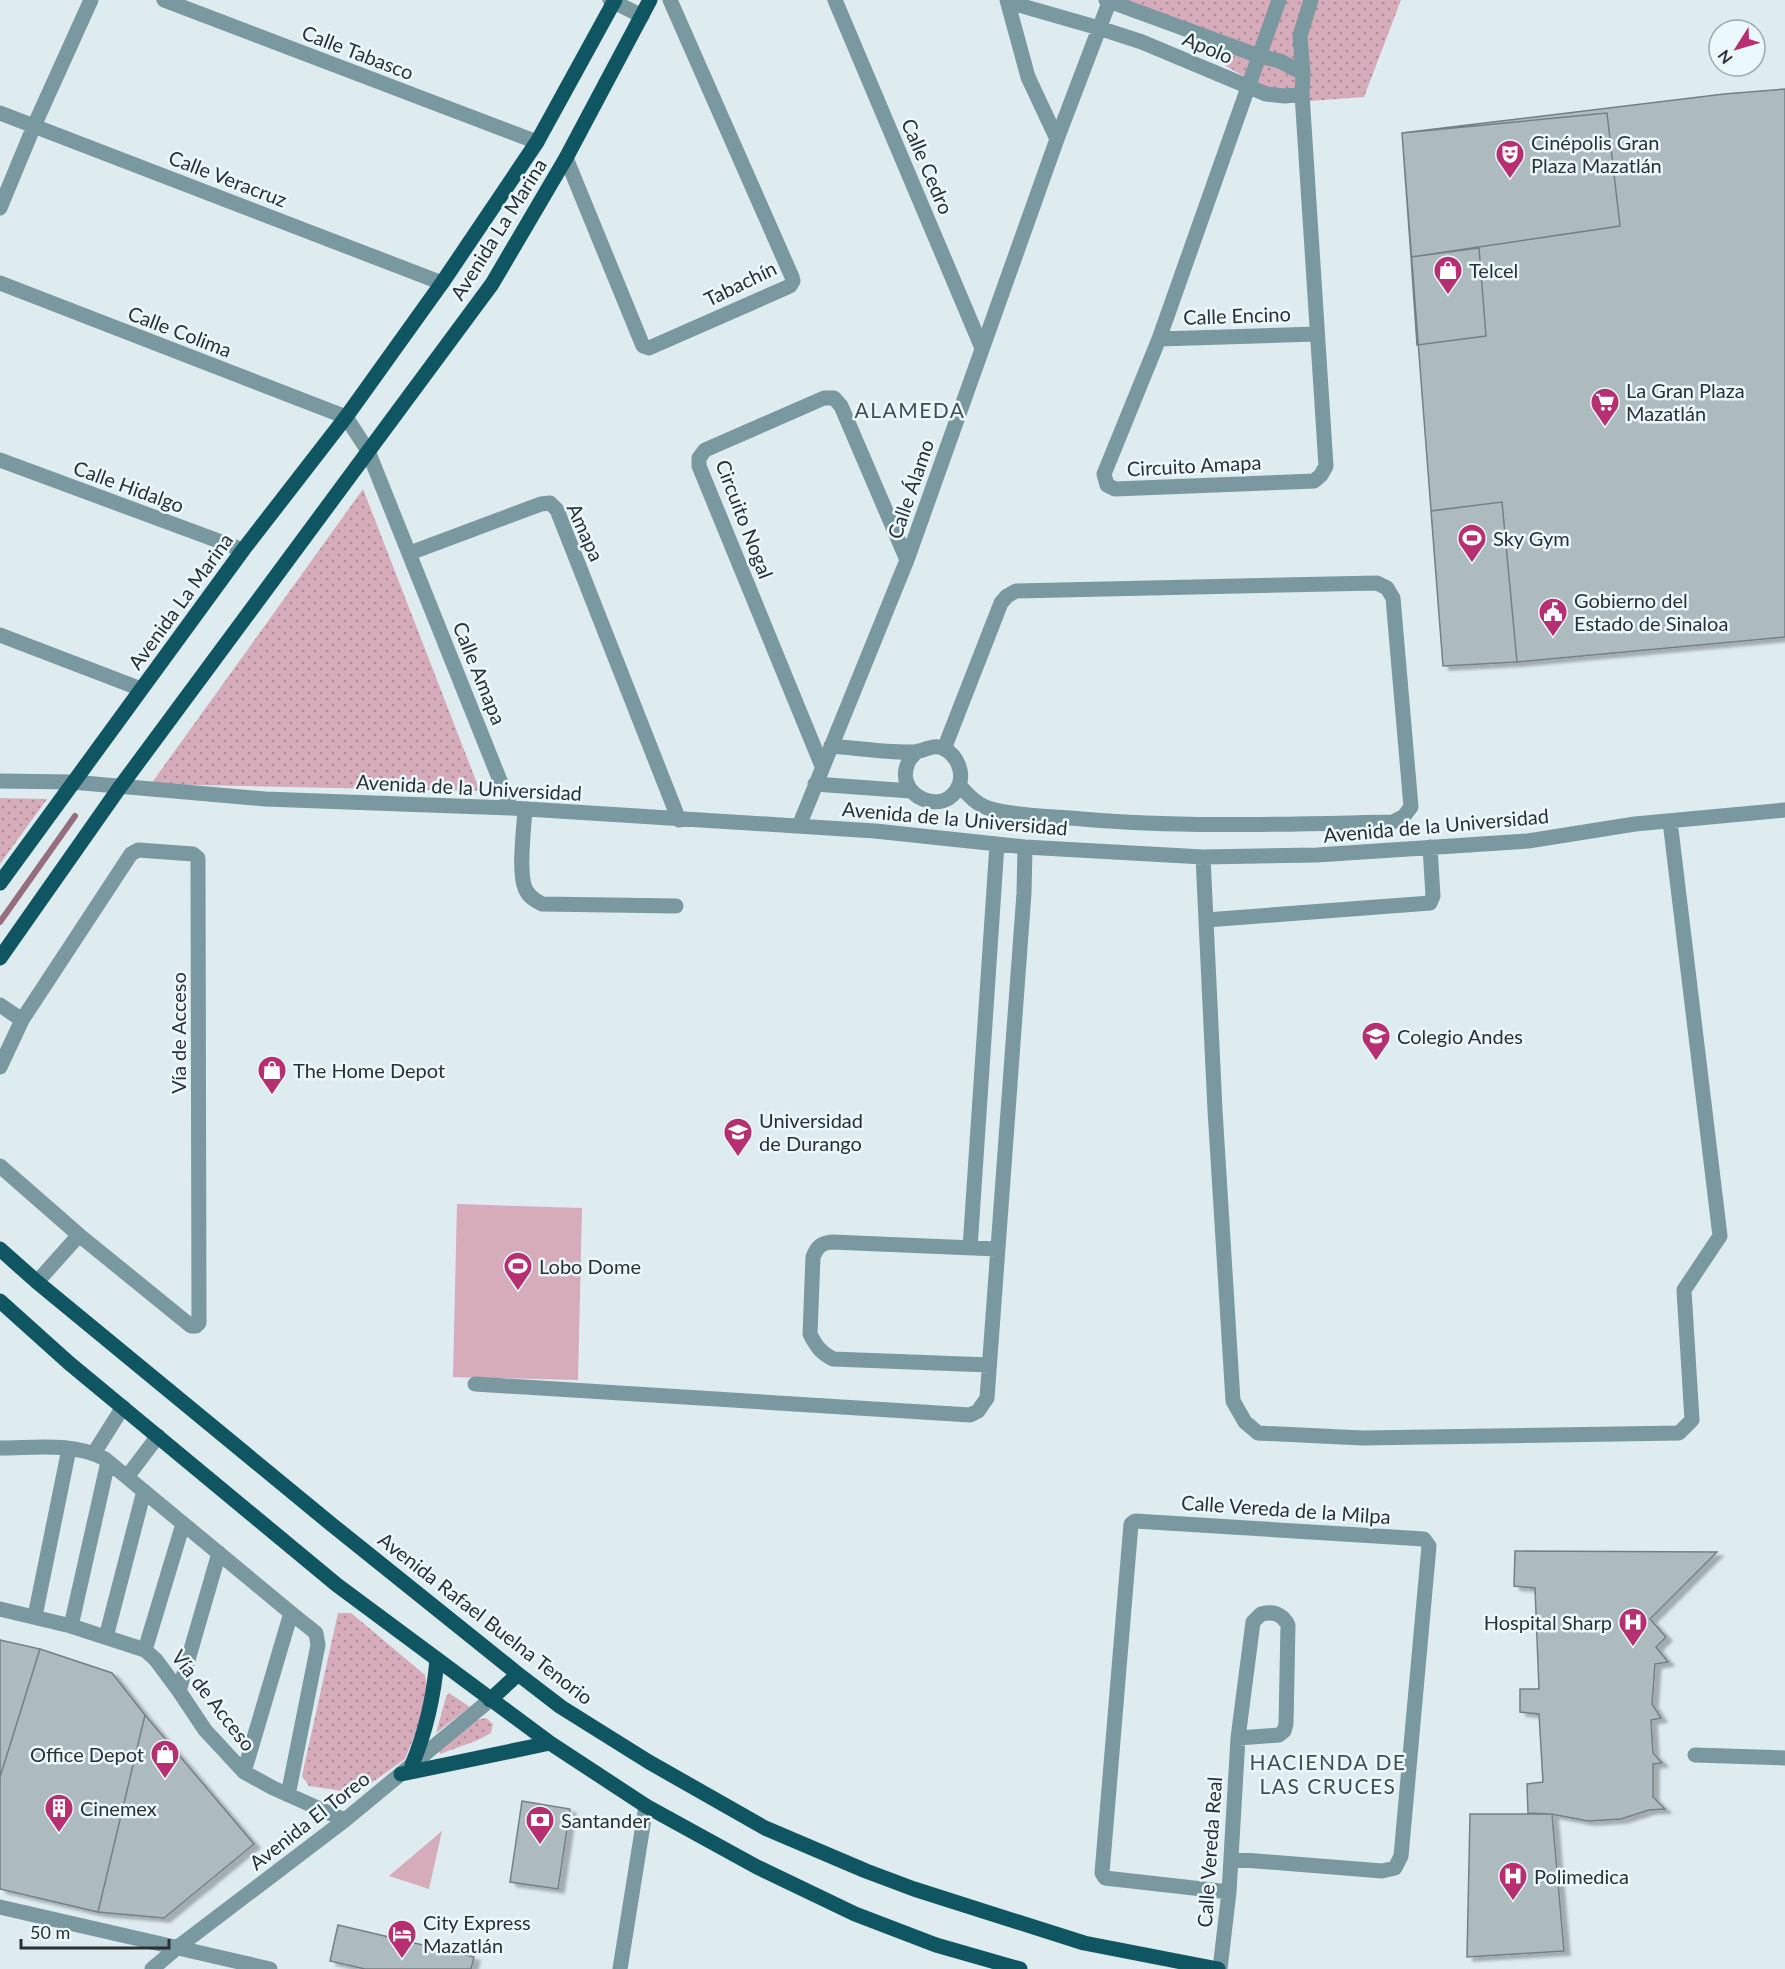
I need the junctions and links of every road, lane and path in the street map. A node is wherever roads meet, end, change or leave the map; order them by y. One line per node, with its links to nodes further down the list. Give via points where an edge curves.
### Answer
1 (91, 0): 18 (street)
2 (164, 0): 20 (street, Calle Tabasco)
3 (613, 0): 11 (street, Avenida La Marina); 20 (main road, Avenida La Marina)
4 (650, 0): 11 (main road, Avenida La Marina)
5 (669, 0): 21 (street, Tabachín, via 792,277 790,286 649,348 643,346)
6 (835, 0): 27 (street, Calle Cedro)
7 (1109, 0): 12 (street, Calle Álamo); 13 (street, Apolo)
8 (1279, 0): 13 (street, Circuito Amapa)
9 (1311, 0): 14 (street, Circuito Amapa, via 1300,36)
10 (1007, 1): 12 (street, Apolo); 19 (street, via 1028,77)
11 (642, 16): 21 (main road, Avenida La Marina)
12 (1099, 28): 15 (street, Apolo); 19 (street, Calle Álamo)
13 (1259, 56): 14 (street, Apolo, via 1280,61); 15 (street, Circuito Amapa)
14 (1303, 74): 16 (street, Circuito Amapa)
15 (1248, 86): 16 (street, Apolo, via 1266,94); 26 (street, Circuito Amapa)
16 (1302, 94): 25 (street, Circuito Amapa)
17 (0, 112): 18 (street, Calle Veracruz)
18 (34, 126): 22 (street); 23 (street, Calle Veracruz)
19 (1057, 139): 27 (street, Calle Álamo)
20 (537, 142): 23 (main road, Avenida La Marina)
21 (566, 158): 29 (main road, Avenida La Marina, via 492,284)
22 (0, 208)
23 (442, 282): 28 (main road, Avenida La Marina)
24 (0, 283): 28 (street, Calle Colima)
25 (1316, 334): 26 (street, Calle Encino); 26 (street, Circuito Amapa, via 1326,466 1314,481 1115,489 1107,486 1104,474)
26 (1159, 339)
27 (982, 348): 33 (street, Calle Álamo)
28 (346, 417): 29 (street); 31 (main road, Avenida La Marina)
29 (368, 451): 32 (street); 44 (main road, Avenida La Marina)
30 (0, 460): 31 (street, Calle Hidalgo)
31 (243, 550): 35 (main road, Avenida La Marina)
32 (410, 554): 46 (street, Calle Amapa); 48 (street, Amapa, via 541,504 550,504 557,510)
33 (907, 560): 36 (street, Calle Álamo); 39 (street, Circuito Nogal, via 841,406 834,398 824,398 716,445 699,458)
34 (0, 635): 35 (street)
35 (141, 689): 41 (main road, Avenida La Marina)
36 (831, 746): 38 (street); 39 (street, Calle Álamo)
37 (944, 749): 38 (street, via 930,747); 43 (street, via 955,758 961,771); 43 (street, via 1001,603 1016,591 1377,583 1387,588 1393,598 1411,807 1393,822 1230,825 1106,821 990,809 974,802)
38 (916, 752): 45 (street, via 907,763 905,778)
39 (822, 766): 42 (street, Calle Álamo)
40 (0, 781): 41 (street)
41 (72, 783): 44 (street); 55 (main road, Avenida La Marina)
42 (815, 784): 45 (street); 50 (street, Calle Álamo)
43 (959, 786): 45 (street, via 950,797 937,802 922,800)
44 (120, 787): 46 (street, Avenida de la Universidad, via 265,799); 58 (main road, Avenida La Marina)
45 (911, 791)
46 (518, 808): 48 (street, Avenida de la Universidad); 56 (street, via 522,876 531,898 542,904)
47 (1785, 810): 49 (street, Avenida de la Universidad)
48 (679, 820): 50 (street, Avenida de la Universidad)
49 (1670, 821): 53 (street, Avenida de la Universidad, via 1528,841); 57 (street, via 1720,1236 1684,1290 1692,1420 1679,1432 1362,1438 1258,1433 1245,1422 1233,1401)
50 (799, 826): 51 (street, Avenida de la Universidad)
51 (997, 844): 52 (street, Avenida de la Universidad); 64 (street)
52 (1025, 847): 54 (street, Avenida de la Universidad); 66 (street)
53 (1430, 847): 54 (street, Avenida de la Universidad, via 1317,855); 57 (street, via 1430,903)
54 (1203, 857): 57 (street)
55 (0, 883)
56 (676, 906)
57 (1206, 920)
58 (0, 958)
59 (0, 1005): 60 (street)
60 (22, 1020): 61 (street, Vía de Acceso); 63 (street, Vía de Acceso, via 131,854 138,850 197,856 199,1323 191,1326)
61 (0, 1067)
62 (0, 1166): 63 (street, Vía de Acceso)
63 (79, 1235): 67 (street)
64 (970, 1248): 66 (street); 69 (street, via 824,1243 813,1257 810,1334 823,1354 833,1359)
65 (0, 1249): 67 (main road, Avenida Rafael Buelna Tenorio)
66 (997, 1249): 69 (street)
67 (37, 1282): 88 (main road, Avenida Rafael Buelna Tenorio)
68 (0, 1301): 71 (main road)
69 (989, 1365): 70 (street, via 987,1398 970,1415)
70 (475, 1384)
71 (123, 1407): 72 (main road); 75 (street)
72 (158, 1436): 77 (street); 87 (main road, via 337,1585)
73 (0, 1448): 74 (street)
74 (69, 1449): 75 (street); 83 (street)
75 (94, 1453): 76 (street)
76 (108, 1462): 77 (street); 84 (street)
77 (126, 1476): 78 (street)
78 (144, 1491): 79 (street); 85 (street)
79 (183, 1524): 80 (street); 86 (street)
80 (219, 1553): 82 (street); 89 (street)
81 (0, 1609): 83 (street, Vía de Acceso)
82 (291, 1613): 96 (street); 97 (street, via 316,1634 318,1645)
83 (35, 1616): 84 (street, Vía de Acceso)
84 (72, 1626): 85 (street, Vía de Acceso)
85 (106, 1637): 86 (street, Vía de Acceso)
86 (145, 1650): 89 (street, Vía de Acceso)
87 (437, 1659): 90 (main road); 95 (main road, via 434,1692 422,1740)
88 (518, 1674): 90 (main road); 108 (main road, Avenida Rafael Buelna Tenorio, via 561,1707 649,1762 765,1828 866,1871 1084,1943)
89 (179, 1691): 96 (street, Vía de Acceso, via 205,1730)
90 (490, 1700): 92 (main road); 95 (street, Avenida El Toreo)
91 (1238, 1738): 91 (street, Calle Vereda Real, via 1279,1735 1284,1731 1288,1625 1276,1613 1261,1614 1253,1622); 100 (street, Calle Vereda Real)
92 (550, 1743): 95 (main road); 98 (main road)
93 (1695, 1755): 94 (street)
94 (1785, 1758)
95 (406, 1770): 99 (street, Avenida El Toreo)
96 (244, 1772): 97 (street, Vía de Acceso)
97 (288, 1795): 99 (street, Vía de Acceso)
98 (646, 1806): 106 (street); 107 (main road, via 757,1867 855,1914 936,1945)
99 (345, 1820): 103 (street, Avenida El Toreo)
100 (1231, 1860): 101 (street, Calle Vereda Real); 101 (street, Calle Vereda de la Milpa, via 1382,1871 1395,1868 1401,1856 1429,1546 1424,1539 1134,1521 1131,1524 1102,1874 1105,1878)
101 (1229, 1892): 108 (street, Calle Vereda Real)
102 (0, 1907): 103 (street)
103 (178, 1947): 104 (street, Avenida El Toreo); 105 (street)
104 (152, 1969)
105 (270, 1969)
106 (620, 1969)
107 (1020, 1969)
108 (1219, 1969)

